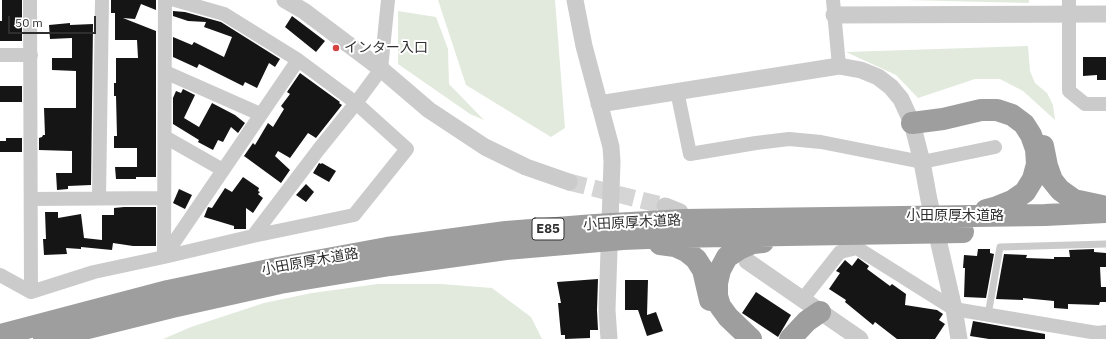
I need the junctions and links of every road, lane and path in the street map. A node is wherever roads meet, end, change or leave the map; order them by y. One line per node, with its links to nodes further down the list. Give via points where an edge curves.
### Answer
1 (30, 0): 12 (street)
2 (102, 0): 28 (street)
3 (165, 0): 16 (street)
4 (175, 0): 13 (street, via 224,14)
5 (286, 0): 15 (street)
6 (575, 0): 19 (street)
7 (385, 3): 15 (street)
8 (1069, 7): 9 (street); 10 (street); 20 (street, via 1069,91 1085,104)
9 (834, 8): 14 (street)
10 (1106, 14)
11 (0, 55): 12 (street)
12 (31, 55): 30 (street)
13 (298, 60): 18 (street); 21 (street)
14 (839, 66): 17 (street); 22 (street, via 861,70 878,77 891,87 901,99)
15 (381, 69): 18 (street); 27 (street, via 429,110 485,148 526,167)
16 (165, 72): 21 (street); 23 (street)
17 (677, 91): 19 (street); 25 (street, via 690,154 789,139 821,142)
18 (356, 103): 36 (street); 36 (street, via 407,149 354,215)
19 (599, 104): 50 (street, via 612,162 607,310)
20 (1106, 104)
21 (260, 114): 26 (street)
22 (912, 123): 25 (street); 31 (highway, via 950,108 974,102 990,101 1019,109 1032,120 1040,133 1047,166 1052,180 1060,190 1074,200); 33 (highway, via 981,110 997,110 1012,115 1024,124 1031,135 1036,149 1037,164 1033,179 1025,192 997,207)
23 (165, 137): 26 (street); 29 (street)
24 (995, 148): 25 (street)
25 (922, 162): 44 (street)
26 (223, 170): 39 (street)
27 (569, 182)
28 (99, 198): 29 (street); 30 (street)
29 (164, 198): 39 (street)
30 (32, 199): 42 (street)
31 (1106, 207)
32 (1106, 212): 33 (highway, 小田原厚木道路 / E85)
33 (948, 217): 48 (highway, 小田原厚木道路 / E85, via 684,220 506,232 387,248 278,268 168,291)
34 (1106, 228): 35 (highway, 小田原厚木道路 / E85)
35 (878, 233): 37 (highway, 小田原厚木道路 / E85); 52 (highway, via 753,243 727,257 720,270 717,296 728,317)
36 (254, 236): 39 (street)
37 (623, 239): 49 (highway, 小田原厚木道路 / E85, via 506,249 390,265 280,284 172,307); 51 (highway, via 674,246 696,259 703,270 717,318)
38 (1106, 244): 46 (lane, via 1000,247)
39 (164, 257): 42 (street, via 94,272)
40 (747, 261): 43 (street)
41 (0, 275): 42 (street)
42 (31, 292)
43 (802, 300): 44 (street, via 840,252 857,248); 45 (street)
44 (954, 309): 46 (street); 56 (street)
45 (820, 312): 53 (highway); 54 (highway); 55 (street)
46 (988, 315): 47 (street, via 1096,333)
47 (1106, 332)
48 (0, 335)
49 (44, 339)
50 (609, 339)
51 (738, 339)
52 (751, 339)
53 (790, 339)
54 (807, 339)
55 (860, 339)
56 (959, 339)

